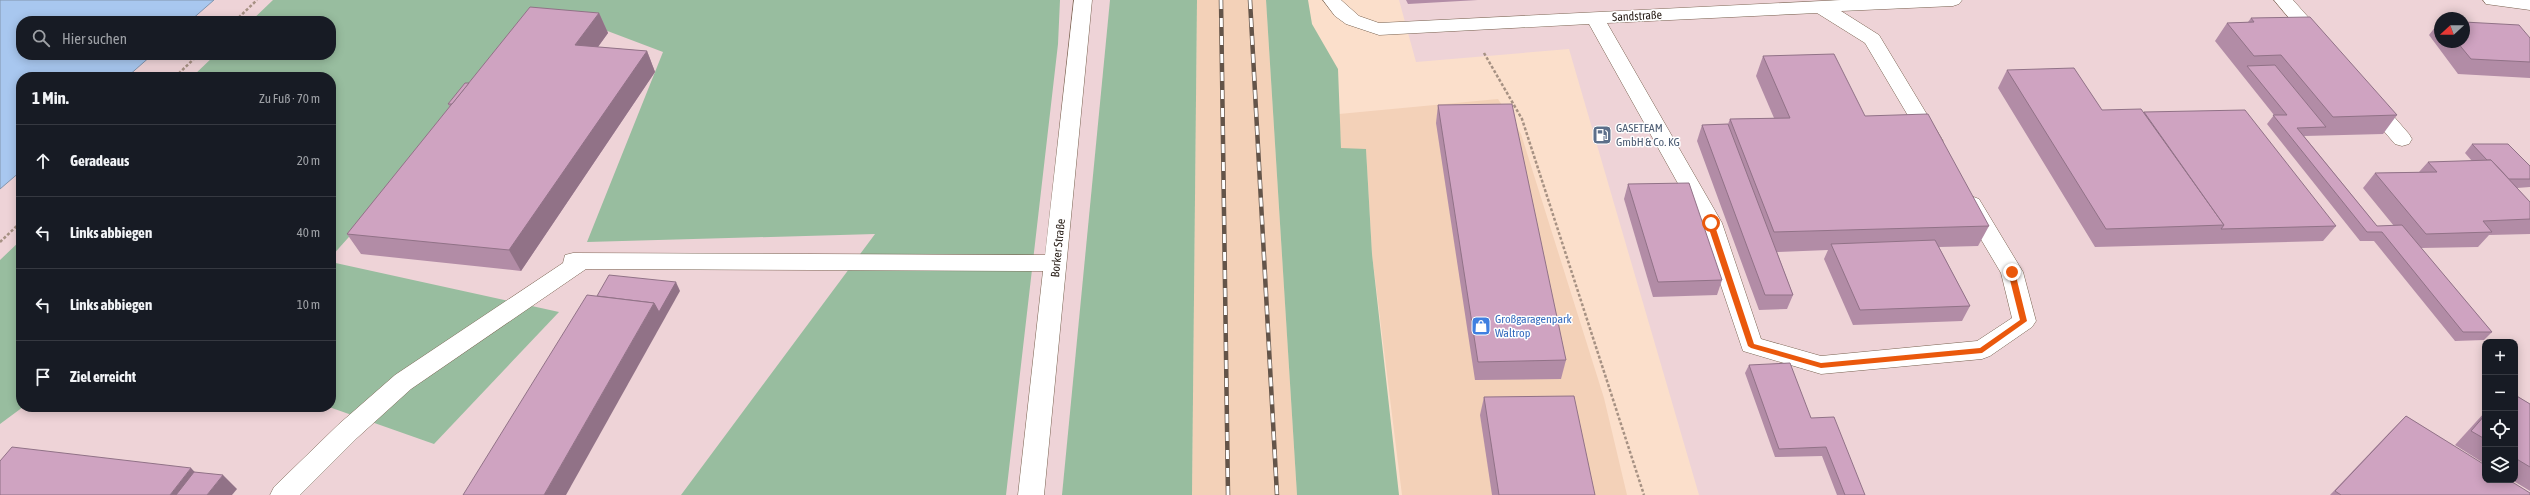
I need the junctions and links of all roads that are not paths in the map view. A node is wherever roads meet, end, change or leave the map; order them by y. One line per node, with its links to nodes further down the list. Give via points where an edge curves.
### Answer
1 (1083, 0): 14 (street, Borker Straße)
2 (1332, 0): 8 (street, Sandstraße, via 1340,13 1361,26 1379,29)
3 (1953, 0): 7 (street, Sandstraße)
4 (2283, 0): 9 (street)
5 (2492, 0): 6 (street)
6 (2530, 4)
7 (1821, 7): 8 (street, Sandstraße); 12 (street, via 1872,39)
8 (1595, 18): 13 (street, via 1711,223 1751,346 1821,366 1982,350 2024,321 2012,272)
9 (2330, 54)
10 (2361, 91): 11 (street)
11 (2402, 139)
12 (1944, 159)
13 (1960, 185)
14 (1056, 263): 15 (street, via 578,261 403,382 348,431); 16 (street, Borker Straße)
15 (283, 495)
16 (1031, 495)

